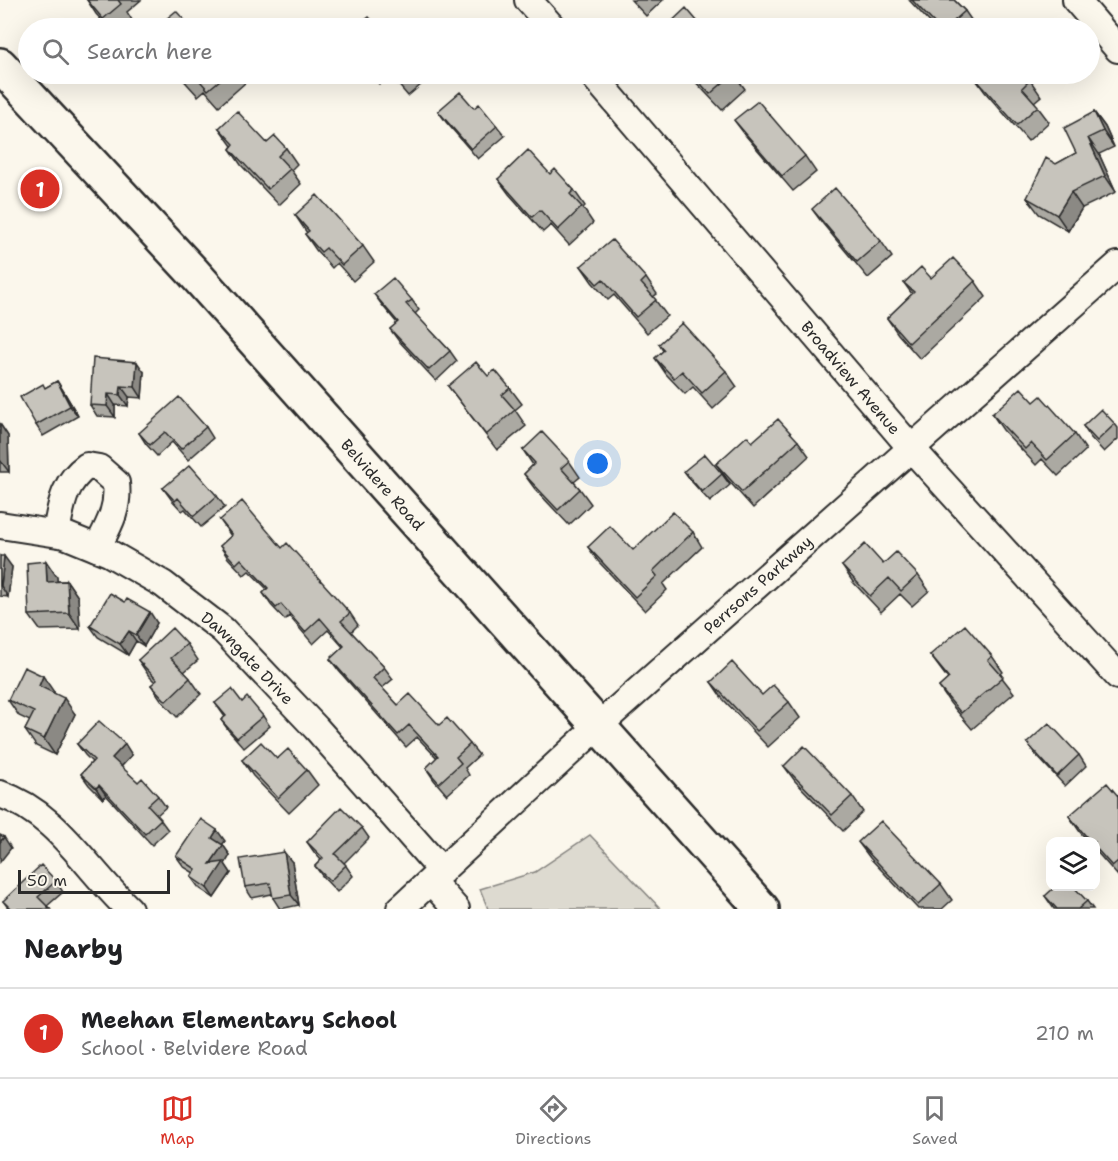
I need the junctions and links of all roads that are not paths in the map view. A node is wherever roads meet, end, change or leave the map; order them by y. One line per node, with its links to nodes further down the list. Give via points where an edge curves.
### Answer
1 (528, 0): 3 (street)
2 (1076, 0): 4 (street)
3 (544, 18)
4 (1091, 18)
5 (1100, 28): 6 (street)
6 (1118, 49)
7 (0, 65): 15 (main road, Belvidere Road, via 193,272)
8 (601, 84): 10 (street, Broadview Avenue)
9 (1118, 265): 10 (street, Perrsons Parkway)
10 (912, 449): 14 (street, Broadview Avenue); 15 (street, Perrsons Parkway)
11 (0, 525): 12 (street, Dawngate Drive)
12 (56, 533): 13 (street, Dawngate Drive); 13 (street, via 70,481 87,466 99,468 116,483 118,499 114,516)
13 (97, 548): 17 (street, Dawngate Drive, via 163,584 223,630 316,728)
14 (1118, 676)
15 (597, 727): 17 (street, Perrsons Parkway); 21 (main road, Belvidere Road)
16 (0, 794): 18 (street, via 24,804 52,825)
17 (437, 876): 19 (street, Perrsons Parkway); 20 (street, Dawngate Drive)
18 (129, 909)
19 (400, 909)
20 (456, 909)
21 (762, 909)

